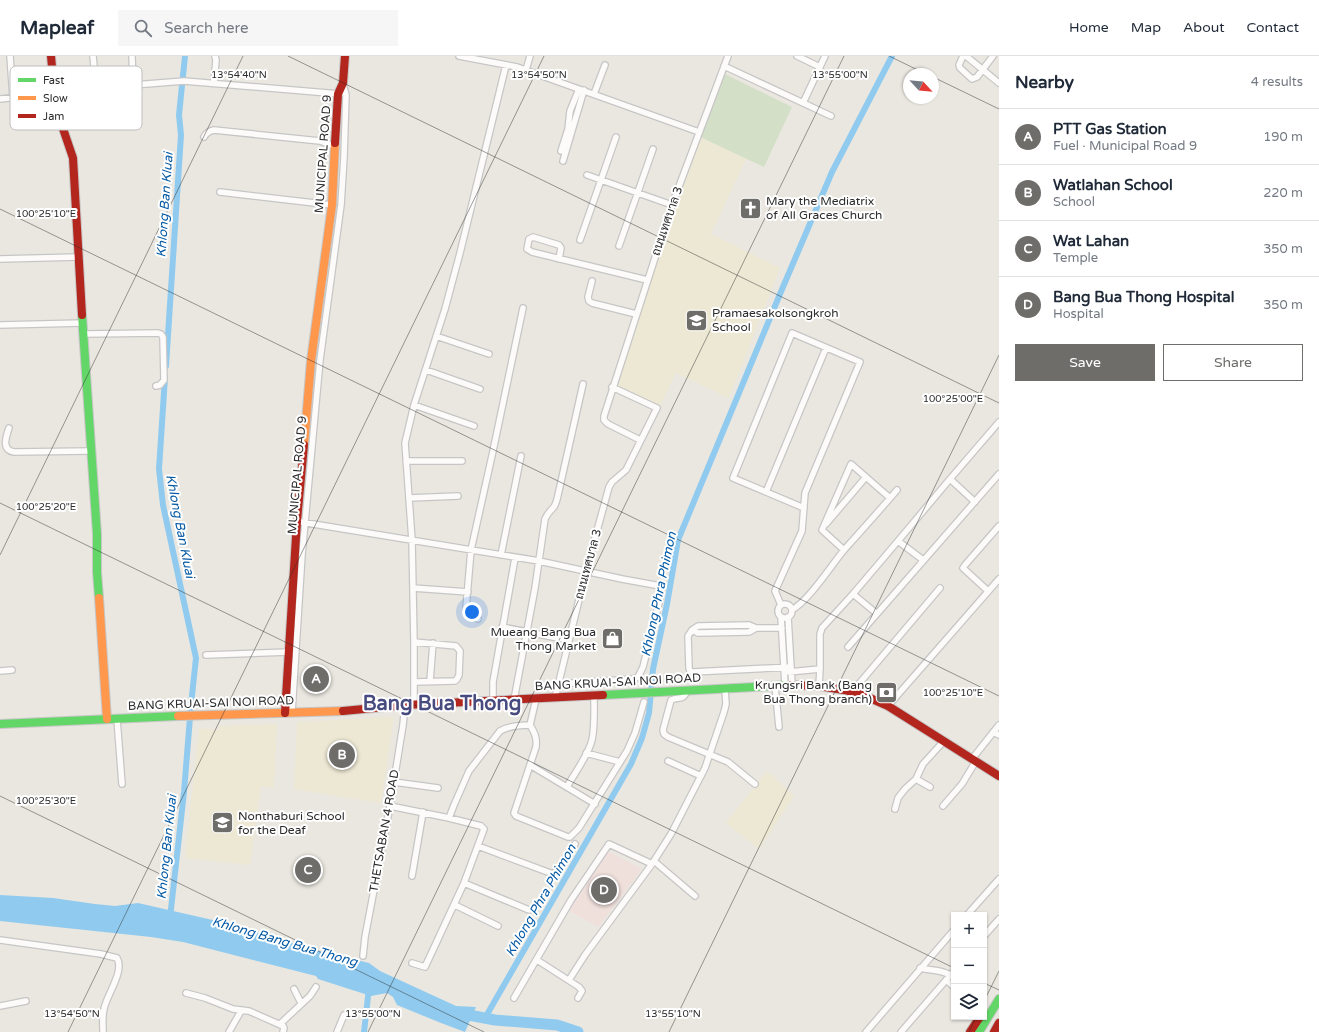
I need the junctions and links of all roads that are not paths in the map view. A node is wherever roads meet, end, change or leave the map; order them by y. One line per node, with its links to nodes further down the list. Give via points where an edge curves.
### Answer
1 (10, 56): 16 (street)
2 (51, 56): 17 (street)
3 (93, 56): 18 (street)
4 (132, 56): 19 (street)
5 (215, 56): 24 (street)
6 (345, 56): 28 (street, MUNICIPAL ROAD 9)
7 (459, 56): 14 (street)
8 (530, 56): 22 (street)
9 (728, 56): 20 (street, ถนนเทศบาล 3)
10 (797, 56): 21 (street)
11 (825, 56): 21 (street)
12 (964, 56): 23 (street); 23 (street, via 959,65 971,78 975,79)
13 (993, 56): 23 (street)
14 (506, 65): 22 (street); 60 (street, via 460,253)
15 (605, 65): 29 (street)
16 (11, 66)
17 (52, 66)
18 (94, 66)
19 (132, 66)
20 (724, 66): 32 (street); 35 (street, ถนนเทศบาล 3)
21 (820, 67): 32 (street)
22 (526, 70): 27 (street)
23 (982, 70): 25 (street)
24 (214, 83): 26 (street, via 184,81); 28 (street)
25 (999, 83)
26 (142, 84)
27 (581, 90): 29 (street); 40 (street, via 570,111); 41 (street)
28 (342, 94): 38 (street, MUNICIPAL ROAD 9); 87 (street, MUNICIPAL ROAD 9, via 344,157 341,205)
29 (594, 94): 35 (street)
30 (10, 98): 31 (street)
31 (0, 100)
32 (803, 103): 33 (street)
33 (831, 116)
34 (63, 130): 50 (street, via 73,158)
35 (699, 132): 47 (street, ถนนเทศบาล 3)
36 (204, 137): 38 (street, via 214,130 320,141)
37 (616, 137): 43 (street)
38 (336, 147): 46 (street, MUNICIPAL ROAD 9)
39 (653, 149): 45 (street)
40 (561, 151)
41 (563, 161)
42 (587, 175): 43 (street)
43 (601, 180): 45 (street); 48 (street)
44 (220, 192): 46 (street)
45 (637, 192): 47 (street); 49 (street)
46 (332, 205): 87 (street, MUNICIPAL ROAD 9, via 311,362)
47 (672, 205): 53 (street, ถนนเทศบาล 3)
48 (580, 240)
49 (619, 246)
50 (78, 257): 51 (street); 57 (street)
51 (0, 259)
52 (558, 259): 52 (street, via 528,251 526,246 529,238 560,245); 53 (street)
53 (647, 280): 56 (street, ถนนเทศบาล 3)
54 (592, 281): 56 (street, via 589,301)
55 (523, 308): 92 (street)
56 (636, 314): 66 (street, ถนนเทศบาล 3)
57 (83, 323): 58 (street); 59 (street)
58 (0, 325)
59 (84, 334): 65 (street, via 161,334 164,380); 73 (street)
60 (436, 336): 62 (street); 63 (street)
61 (826, 348): 81 (street); 81 (street, via 792,333 733,478); 86 (street, via 860,362 805,492)
62 (489, 354)
63 (426, 370): 67 (street); 68 (street)
64 (583, 384): 97 (street, via 556,503 545,519)
65 (156, 386)
66 (612, 387): 72 (street, ถนนเทศบาล 3, via 604,420); 72 (street, ถนนเทศบาล 3, via 657,408)
67 (480, 389)
68 (414, 405): 70 (street); 75 (street, via 405,443)
69 (999, 422): 79 (street)
70 (474, 426)
71 (9, 428): 73 (street, via 5,444 9,452)
72 (640, 440): 98 (street, ถนนเทศบาล 3, via 626,470 609,487)
73 (91, 451): 149 (street)
74 (521, 456): 94 (street)
75 (406, 461): 76 (street); 83 (street)
76 (462, 461)
77 (999, 474): 85 (street)
78 (866, 477): 84 (street); 89 (street); 89 (street, via 851,464)
79 (950, 479): 85 (street); 91 (street)
80 (897, 490): 84 (street)
81 (766, 492): 86 (street)
82 (458, 496): 83 (street)
83 (409, 498): 90 (street)
84 (890, 498): 93 (street)
85 (975, 502): 96 (street)
86 (804, 508): 105 (street, via 802,531 775,591)
87 (301, 522): 90 (street); 122 (street, MUNICIPAL ROAD 9); 147 (street, MUNICIPAL ROAD 9, via 300,583)
88 (999, 526): 102 (street, via 963,568)
89 (822, 530): 93 (street)
90 (412, 540): 92 (street); 100 (street)
91 (898, 541): 96 (street); 104 (street)
92 (471, 550): 94 (street); 103 (street)
93 (844, 550): 106 (street, via 806,597)
94 (501, 555): 95 (street)
95 (515, 558): 97 (street); 112 (street)
96 (923, 560): 107 (street)
97 (539, 561): 98 (street); 117 (street)
98 (586, 571): 118 (street, ถนนเทศบาล 3); 131 (street, via 655,585 661,590 661,595 643,667 638,677)
99 (999, 579): 102 (street)
100 (413, 588): 103 (street); 119 (street)
101 (940, 588): 137 (street)
102 (988, 591): 146 (street)
103 (468, 592): 110 (street, via 466,608 471,616)
104 (853, 594): 107 (street); 126 (street, via 822,628)
105 (781, 605): 106 (street, via 787,605); 109 (street, via 778,611)
106 (792, 610): 108 (street)
107 (876, 613): 121 (street)
108 (788, 617): 109 (street); 125 (street)
109 (781, 618): 114 (street)
110 (478, 619)
111 (722, 625): 113 (street, via 749,625); 115 (street, via 698,626); 116 (street)
112 (502, 627): 117 (street); 142 (street, via 493,682)
113 (756, 628): 114 (street); 116 (street, via 749,632)
114 (782, 628): 124 (street)
115 (692, 630): 116 (street, via 698,633); 124 (street, via 688,639 690,671)
116 (722, 632)
117 (526, 633): 118 (street); 141 (street)
118 (568, 640): 131 (street, ถนนเทศบาล 3)
119 (414, 642): 120 (street); 130 (street)
120 (433, 643): 129 (street); 129 (street, via 459,647 459,675 452,682)
121 (848, 647)
122 (289, 652): 123 (street); 147 (street, MUNICIPAL ROAD 9)
123 (206, 655)
124 (784, 669): 125 (street); 132 (street)
125 (791, 669): 126 (street); 132 (street)
126 (820, 669): 134 (street)
127 (12, 670): 128 (street)
128 (0, 671)
129 (430, 681): 130 (street)
130 (414, 682): 145 (street)
131 (558, 684): 139 (street, ถนนเทศบาล 3)
132 (789, 685): 133 (street, BANG KRUAI-SAI NOI ROAD); 134 (street, BANG KRUAI-SAI NOI ROAD)
133 (775, 686): 135 (street, BANG KRUAI-SAI NOI ROAD); 153 (street)
134 (818, 686): 137 (street, BANG KRUAI-SAI NOI ROAD)
135 (725, 689): 136 (street, BANG KRUAI-SAI NOI ROAD); 157 (street, via 726,704)
136 (687, 691): 138 (street, BANG KRUAI-SAI NOI ROAD); 157 (street, via 681,699 671,700 664,734)
137 (852, 692): 146 (street, BANG KRUAI-SAI NOI ROAD)
138 (594, 696): 139 (street, BANG KRUAI-SAI NOI ROAD); 156 (street, via 592,741)
139 (555, 698): 140 (street, BANG KRUAI-SAI NOI ROAD)
140 (536, 699): 141 (street, BANG KRUAI-SAI NOI ROAD); 152 (street)
141 (514, 700): 142 (street, BANG KRUAI-SAI NOI ROAD)
142 (493, 701): 145 (street, BANG KRUAI-SAI NOI ROAD)
143 (644, 702): 160 (street, via 635,733)
144 (405, 705): 145 (street, BANG KRUAI-SAI NOI ROAD); 147 (street, BANG KRUAI-SAI NOI ROAD); 165 (street, THETSABAN 4 ROAD)
145 (414, 705)
146 (888, 706): 155 (street, BANG KRUAI-SAI NOI ROAD)
147 (289, 712): 148 (street, BANG KRUAI-SAI NOI ROAD)
148 (117, 718): 149 (street, BANG KRUAI-SAI NOI ROAD); 166 (street)
149 (107, 719): 150 (street, BANG KRUAI-SAI NOI ROAD)
150 (0, 724)
151 (999, 725): 154 (street)
152 (530, 726): 161 (street, via 537,740); 176 (street, via 521,725 500,730 470,771)
153 (779, 727)
154 (996, 734): 158 (street)
155 (944, 741): 158 (street, BANG KRUAI-SAI NOI ROAD); 164 (street, via 923,764)
156 (586, 754): 160 (street); 168 (street)
157 (710, 754): 162 (street); 167 (street, via 728,762)
158 (974, 760): 163 (street, BANG KRUAI-SAI NOI ROAD); 173 (street, via 962,784)
159 (668, 761): 162 (street)
160 (620, 762): 171 (street)
161 (530, 765): 168 (street); 171 (street, via 514,811 516,816 570,837)
162 (701, 776): 179 (street, via 671,834)
163 (999, 776)
164 (916, 779): 169 (street); 174 (street, via 898,798)
165 (394, 782): 170 (street); 172 (street, THETSABAN 4 ROAD)
166 (122, 784)
167 (755, 784)
168 (567, 786): 171 (street)
169 (930, 787)
170 (438, 788)
171 (595, 804)
172 (390, 806): 175 (street); 192 (street, THETSABAN 4 ROAD)
173 (943, 806)
174 (895, 809)
175 (423, 812): 176 (street); 180 (street)
176 (450, 818): 178 (street, via 483,826)
177 (575, 844): 178 (street, via 554,874)
178 (478, 846): 182 (street)
179 (653, 862): 183 (street); 193 (street, via 609,844); 197 (street)
180 (412, 876)
181 (999, 879): 186 (street)
182 (464, 883): 184 (street); 185 (street)
183 (695, 896)
184 (455, 905): 188 (street); 194 (street, via 425,967)
185 (529, 910)
186 (970, 912)
187 (999, 919): 190 (street)
188 (498, 926)
189 (951, 933): 195 (street)
190 (987, 933)
191 (0, 940): 214 (street, via 116,958 119,965 104,1008)
192 (363, 956)
193 (537, 960): 197 (street); 202 (street)
194 (412, 963)
195 (920, 968): 196 (street, via 940,970); 218 (street)
196 (950, 975): 219 (street)
197 (569, 980): 203 (street, via 581,989)
198 (316, 987): 206 (street)
199 (294, 989): 206 (street)
200 (186, 993): 209 (street)
201 (999, 994): 208 (street)
202 (514, 998)
203 (578, 998)
204 (999, 999): 221 (street)
205 (26, 1001): 207 (street)
206 (301, 1003): 213 (street)
207 (0, 1006)
208 (987, 1007)
209 (241, 1011): 213 (street, via 249,1011); 215 (street)
210 (344, 1015): 217 (street)
211 (978, 1020): 220 (street)
212 (999, 1023): 222 (street)
213 (280, 1024): 216 (street, via 284,1028)
214 (104, 1032)
215 (230, 1032)
216 (282, 1032)
217 (338, 1032)
218 (866, 1032)
219 (901, 1032)
220 (970, 1032)
221 (980, 1032)
222 (994, 1032)

